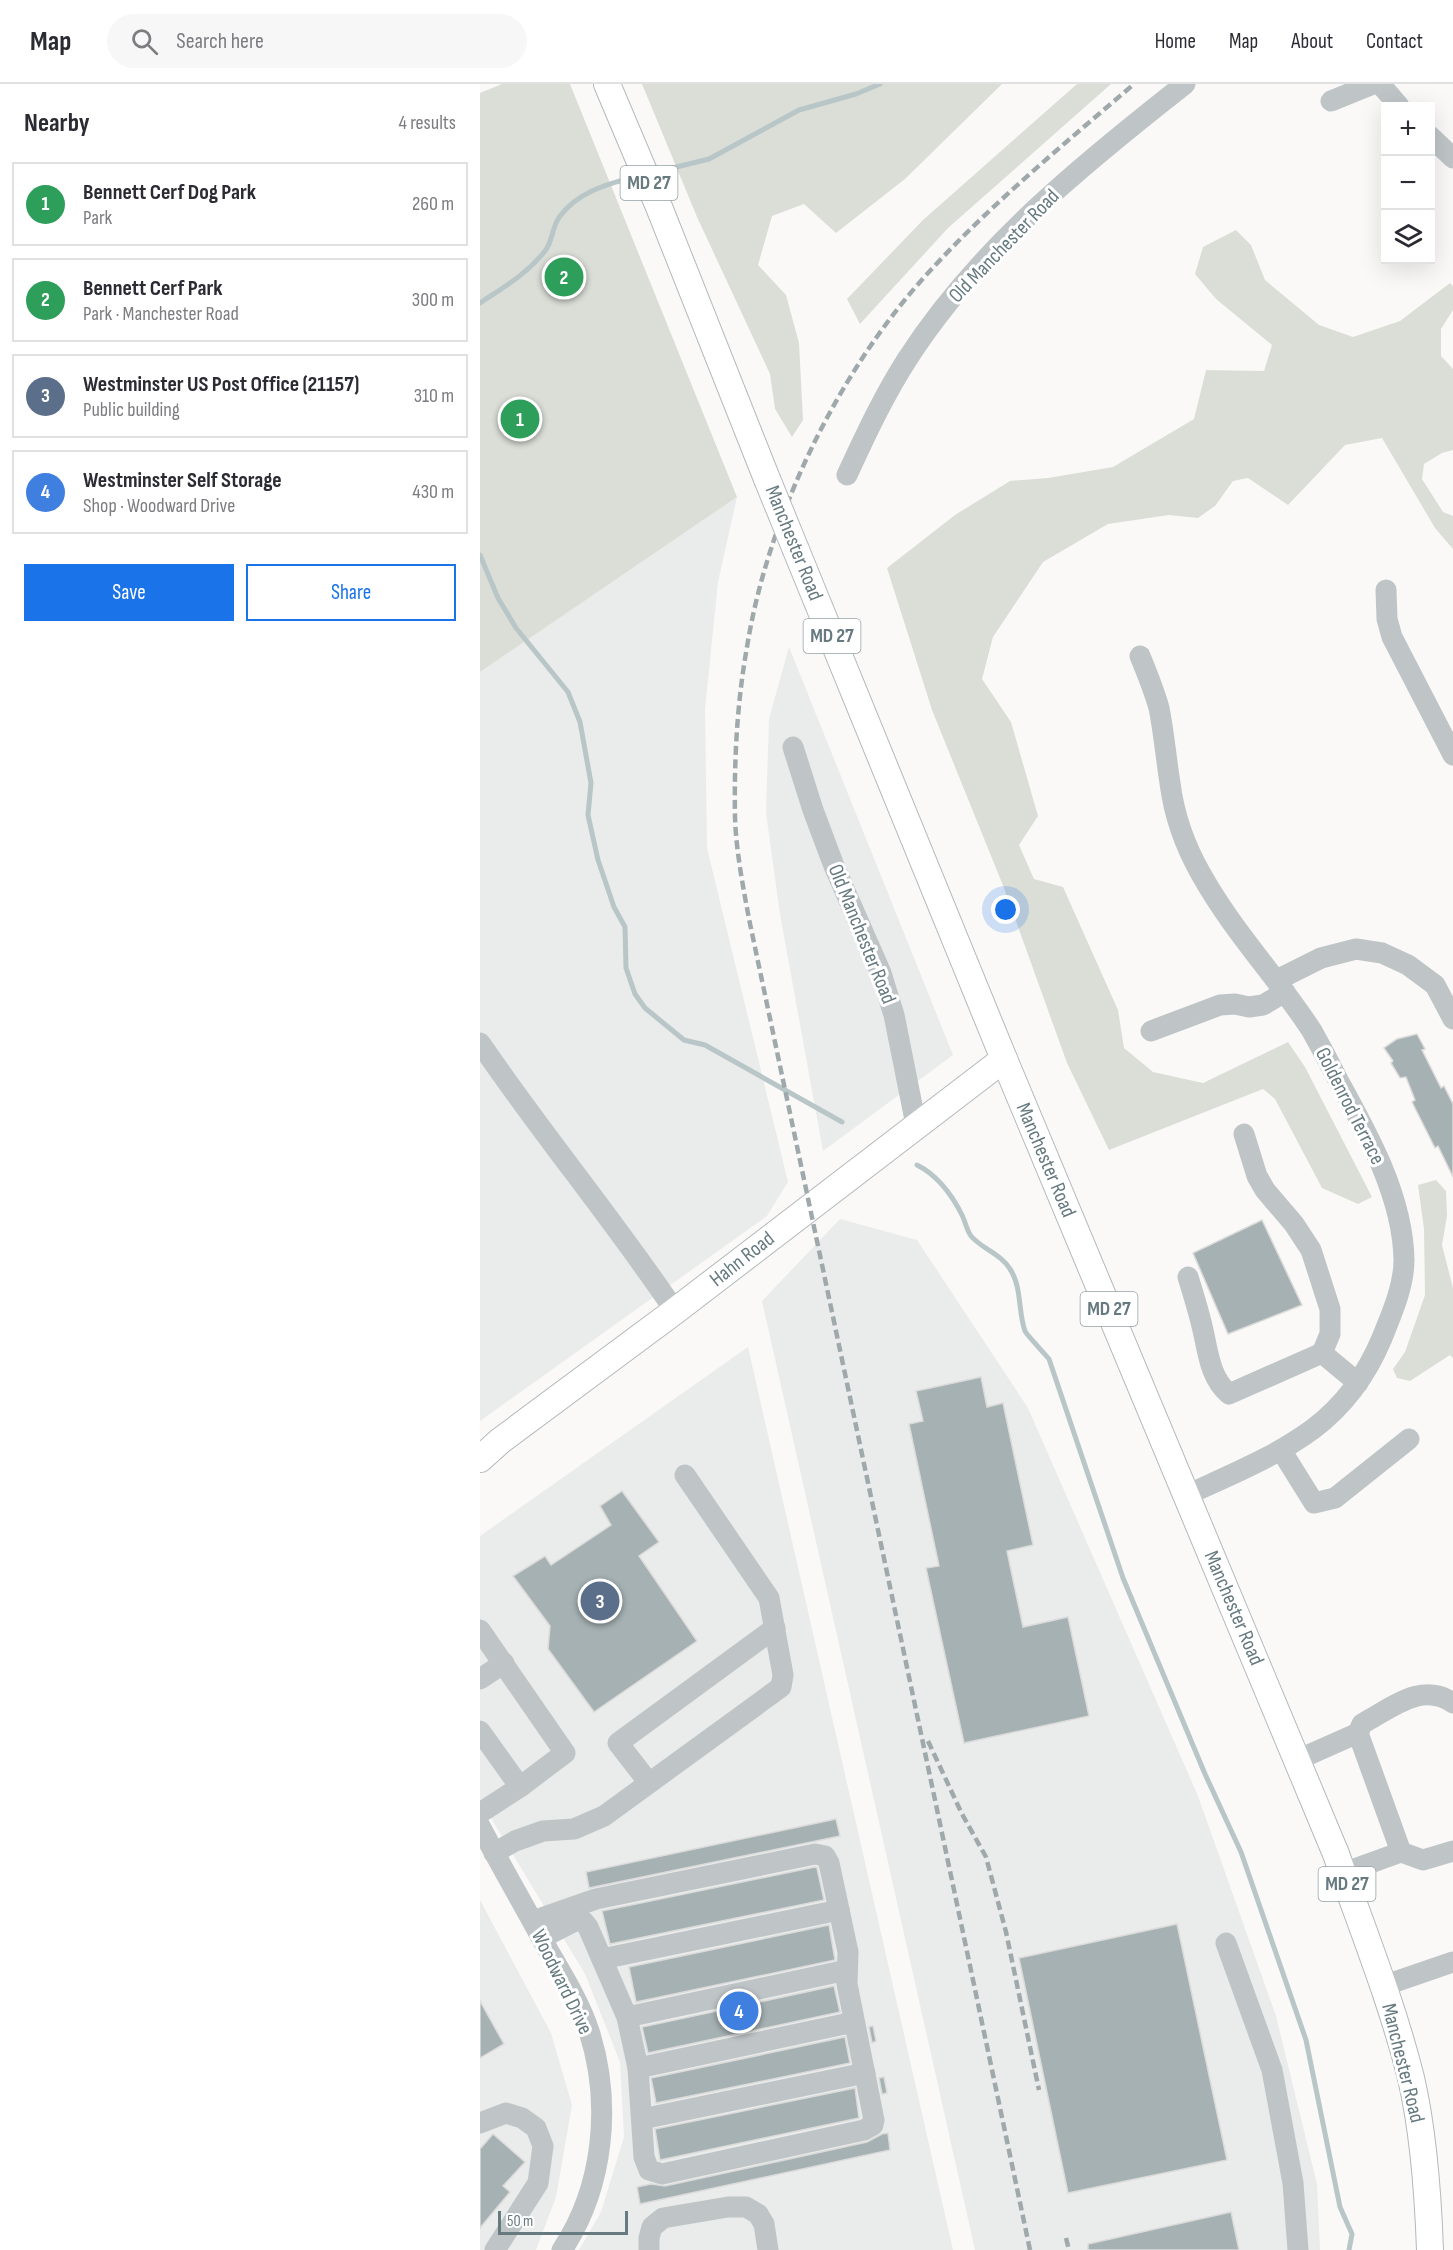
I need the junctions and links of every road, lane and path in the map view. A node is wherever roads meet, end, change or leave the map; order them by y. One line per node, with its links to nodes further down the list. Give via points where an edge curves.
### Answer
1 (607, 84): 18 (main road, Manchester Road / MD 27, bridge)
2 (1185, 84): 9 (street, Old Manchester Road, via 1045,200 974,270 907,359)
3 (1373, 84): 5 (street)
4 (1380, 84): 6 (street)
5 (1331, 101)
6 (1396, 102)
7 (1435, 140): 8 (street)
8 (1453, 158)
9 (847, 475)
10 (1386, 590): 13 (street, via 1392,637)
11 (1140, 656): 14 (street, Goldenrod Terrace, via 1158,707 1170,784 1189,852 1224,912)
12 (793, 747): 19 (street, Old Manchester Road, via 834,866 881,974 898,1033)
13 (1453, 755)
14 (1281, 986): 15 (street, via 1321,958 1356,949 1382,952 1435,984); 16 (street, via 1263,1005 1220,1005); 24 (street, Goldenrod Terrace, via 1313,1034 1377,1156 1395,1205 1403,1242 1400,1291 1380,1344)
15 (1453, 1019)
16 (1151, 1031)
17 (480, 1043): 22 (street)
18 (1004, 1059): 19 (main road, Hahn Road); 29 (main road, Manchester Road / MD 27)
19 (916, 1125): 22 (main road, Hahn Road)
20 (1244, 1134): 23 (street, via 1264,1190 1311,1250 1330,1309 1330,1334)
21 (1188, 1276): 23 (street, via 1210,1365 1229,1394)
22 (675, 1311): 27 (main road, Hahn Road)
23 (1322, 1353): 24 (street)
24 (1358, 1383): 26 (street, Goldenrod Terrace, via 1347,1399)
25 (1409, 1439): 26 (street, via 1335,1498 1314,1503)
26 (1281, 1450): 29 (street, Goldenrod Terrace)
27 (480, 1459)
28 (685, 1475): 30 (street, via 768,1598)
29 (1187, 1495): 37 (main road, Manchester Road / MD 27)
30 (775, 1628): 38 (street, via 783,1675 781,1687); 38 (street, via 618,1743)
31 (480, 1630): 32 (street)
32 (504, 1663): 33 (street); 39 (street, via 565,1753)
33 (480, 1678)
34 (1453, 1703): 36 (street, via 1430,1693 1412,1696 1362,1724)
35 (480, 1731): 39 (street)
36 (1358, 1733): 37 (street); 44 (street)
37 (1297, 1760): 45 (main road, Manchester Road / MD 27)
38 (649, 1783): 43 (street, via 604,1816 574,1829 543,1831)
39 (520, 1787): 40 (street)
40 (480, 1813)
41 (480, 1826): 43 (street, Woodward Drive)
42 (1453, 1851): 44 (street, via 1423,1860)
43 (494, 1852): 47 (street, Woodward Drive)
44 (1401, 1852): 45 (street)
45 (1343, 1873): 52 (main road, Manchester Road / MD 27)
46 (839, 1910): 47 (street, via 828,1859 819,1854 596,1899); 49 (street); 51 (street, via 848,1952)
47 (537, 1929): 49 (street, via 583,1921); 60 (street, Woodward Drive, via 589,2031 600,2084 602,2132 595,2173 584,2208)
48 (1226, 1942): 63 (street, via 1272,2070 1293,2183)
49 (602, 1959): 53 (street)
50 (1453, 1962): 52 (street)
51 (847, 1970): 53 (street); 54 (street)
52 (1383, 1986): 64 (main road, Manchester Road / MD 27, via 1413,2089 1424,2154)
53 (627, 2017): 55 (street)
54 (854, 2022): 55 (street); 56 (street)
55 (638, 2068): 57 (street)
56 (865, 2073): 57 (street); 57 (street, via 874,2120 869,2129 662,2174 646,2166)
57 (642, 2119)
58 (480, 2123): 59 (street, via 506,2113 522,2118 536,2128 543,2146 538,2183)
59 (495, 2250)
60 (562, 2250)
61 (649, 2250): 62 (street, via 652,2227 663,2218 746,2207 758,2214 764,2224)
62 (768, 2250)
63 (1298, 2250)
64 (1430, 2250)

